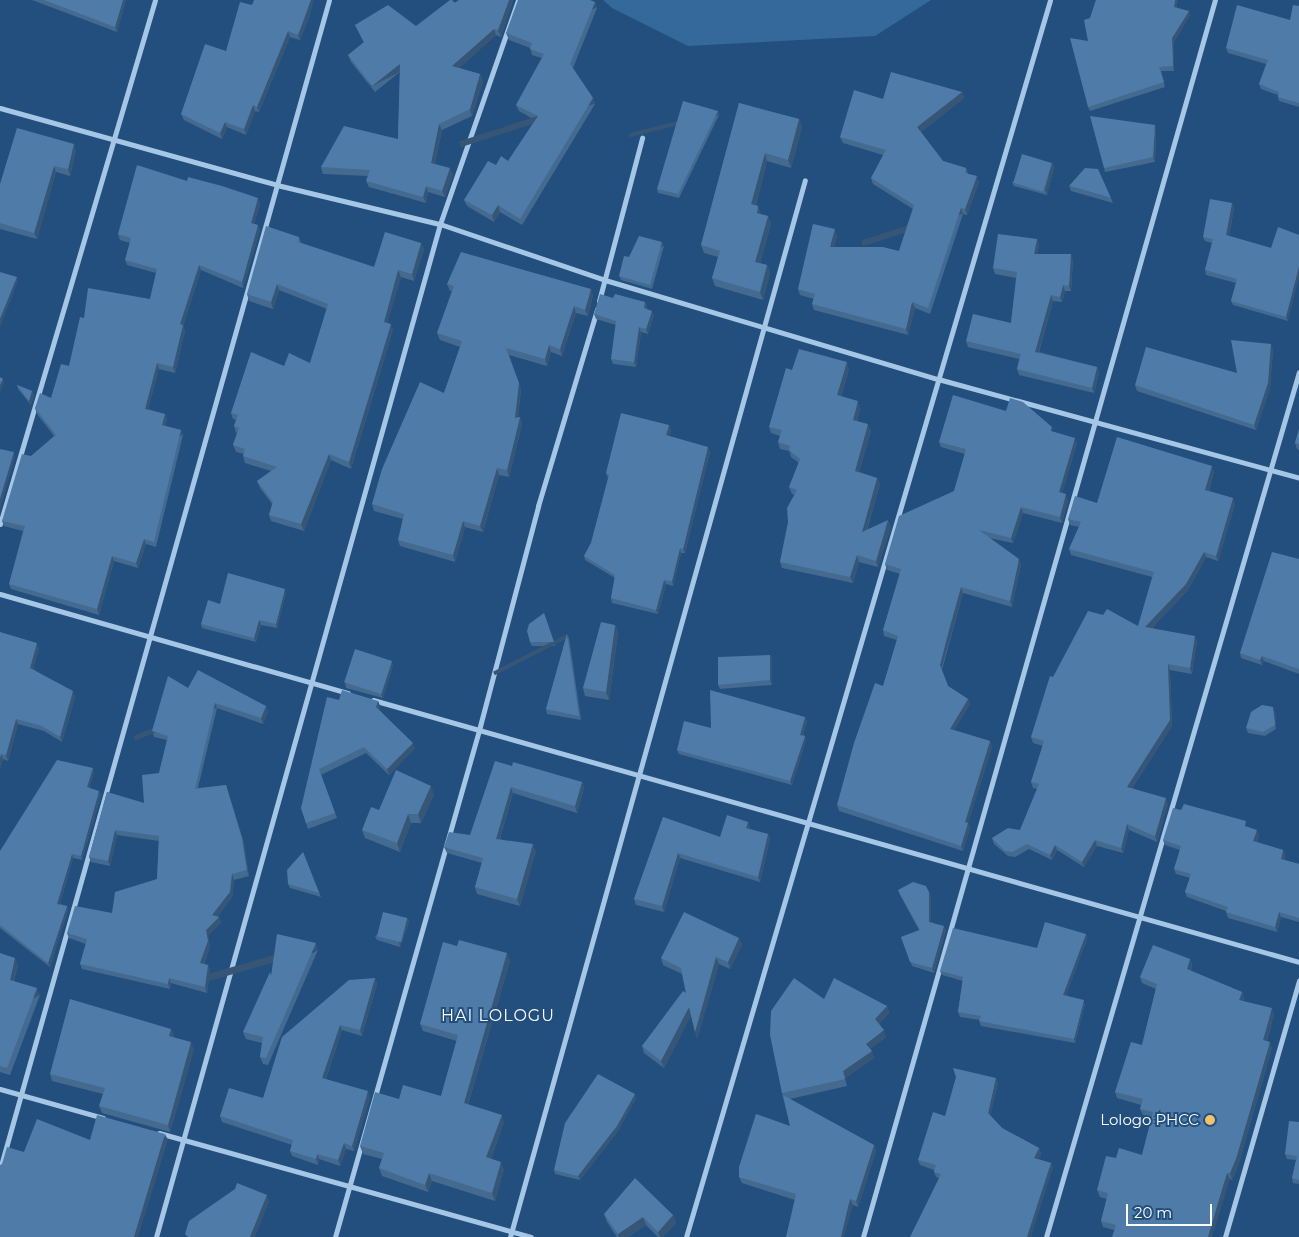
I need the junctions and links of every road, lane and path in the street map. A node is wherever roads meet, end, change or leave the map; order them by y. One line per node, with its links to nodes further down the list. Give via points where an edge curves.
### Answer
1 (154, 0): 8 (street)
2 (329, 0): 10 (street)
3 (518, 0): 11 (street)
4 (1050, 0): 15 (street)
5 (1215, 0): 16 (street)
6 (0, 108): 8 (street)
7 (642, 138): 12 (street)
8 (116, 141): 10 (street); 19 (street, via 88,218)
9 (805, 180): 13 (street)
10 (277, 185): 11 (street); 21 (street)
11 (440, 224): 12 (street); 22 (street)
12 (605, 280): 13 (street); 25 (street, via 538,506)
13 (764, 327): 15 (street); 26 (street)
14 (1299, 372): 17 (street)
15 (938, 379): 16 (street); 27 (street)
16 (1095, 422): 17 (street); 28 (street)
17 (1271, 471): 18 (street); 29 (street)
18 (1299, 478)
19 (0, 524)
20 (0, 594): 21 (street)
21 (150, 637): 22 (street); 33 (street)
22 (312, 683): 23 (street); 36 (street)
23 (358, 696)
24 (368, 698): 25 (street)
25 (479, 730): 26 (street); 38 (street)
26 (639, 775): 27 (street); 39 (street)
27 (808, 823): 28 (street); 43 (street)
28 (968, 868): 29 (street); 44 (street)
29 (1140, 917): 30 (street); 45 (street)
30 (1299, 962)
31 (1299, 980): 46 (street)
32 (0, 1089): 33 (street)
33 (21, 1095): 34 (street); 37 (street)
34 (107, 1119)
35 (155, 1132): 36 (street)
36 (184, 1140): 38 (street); 40 (street)
37 (0, 1169)
38 (348, 1186): 39 (street); 41 (street)
39 (510, 1234): 42 (street)
40 (156, 1237)
41 (335, 1237)
42 (531, 1237)
43 (686, 1237)
44 (863, 1237)
45 (1046, 1237)
46 (1224, 1237)

